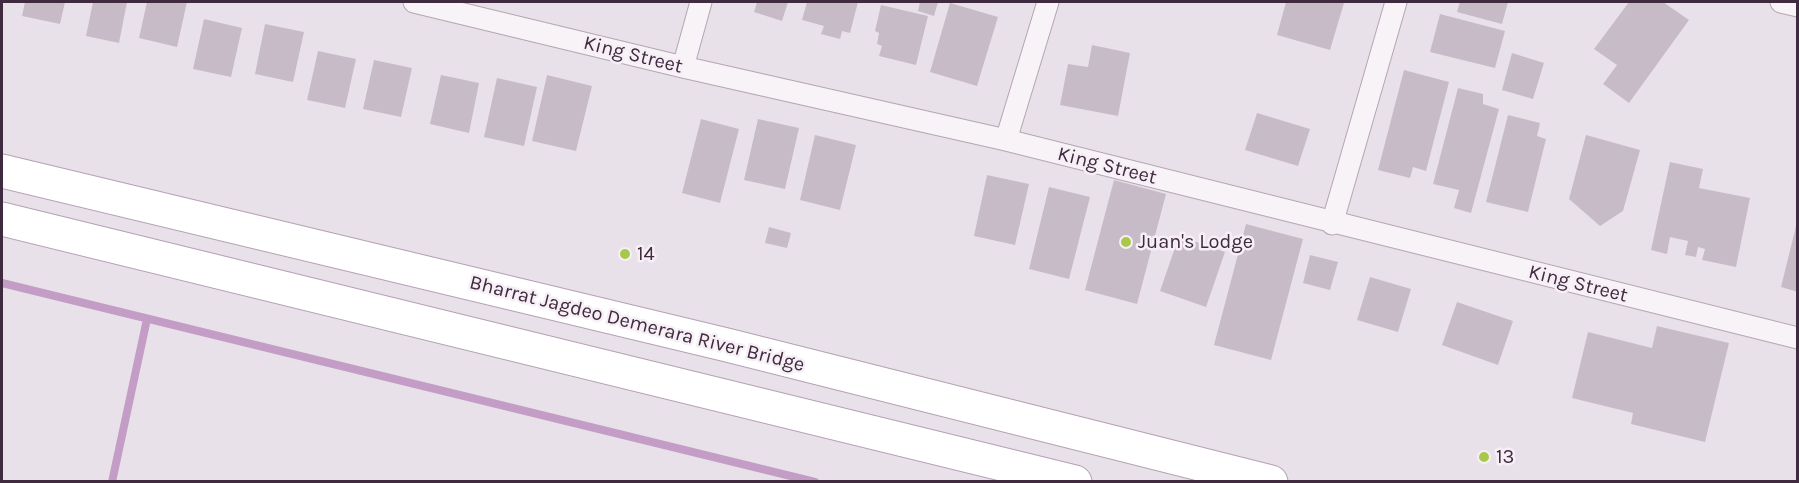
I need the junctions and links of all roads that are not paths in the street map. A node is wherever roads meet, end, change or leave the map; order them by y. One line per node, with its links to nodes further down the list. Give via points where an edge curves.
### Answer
1 (414, 2): 7 (street, King Street)
2 (701, 2): 7 (street)
3 (1048, 2): 8 (street)
4 (1396, 2): 11 (street)
5 (1781, 2): 6 (street)
6 (1797, 6)
7 (683, 67): 8 (street, King Street)
8 (1006, 140): 11 (street, King Street)
9 (2, 171): 14 (main road, Bharrat Jagdeo Demerara River Bridge, via 691,336)
10 (2, 219): 13 (main road)
11 (1332, 224): 12 (street, King Street)
12 (1797, 338)
13 (1075, 482)
14 (1271, 482)

